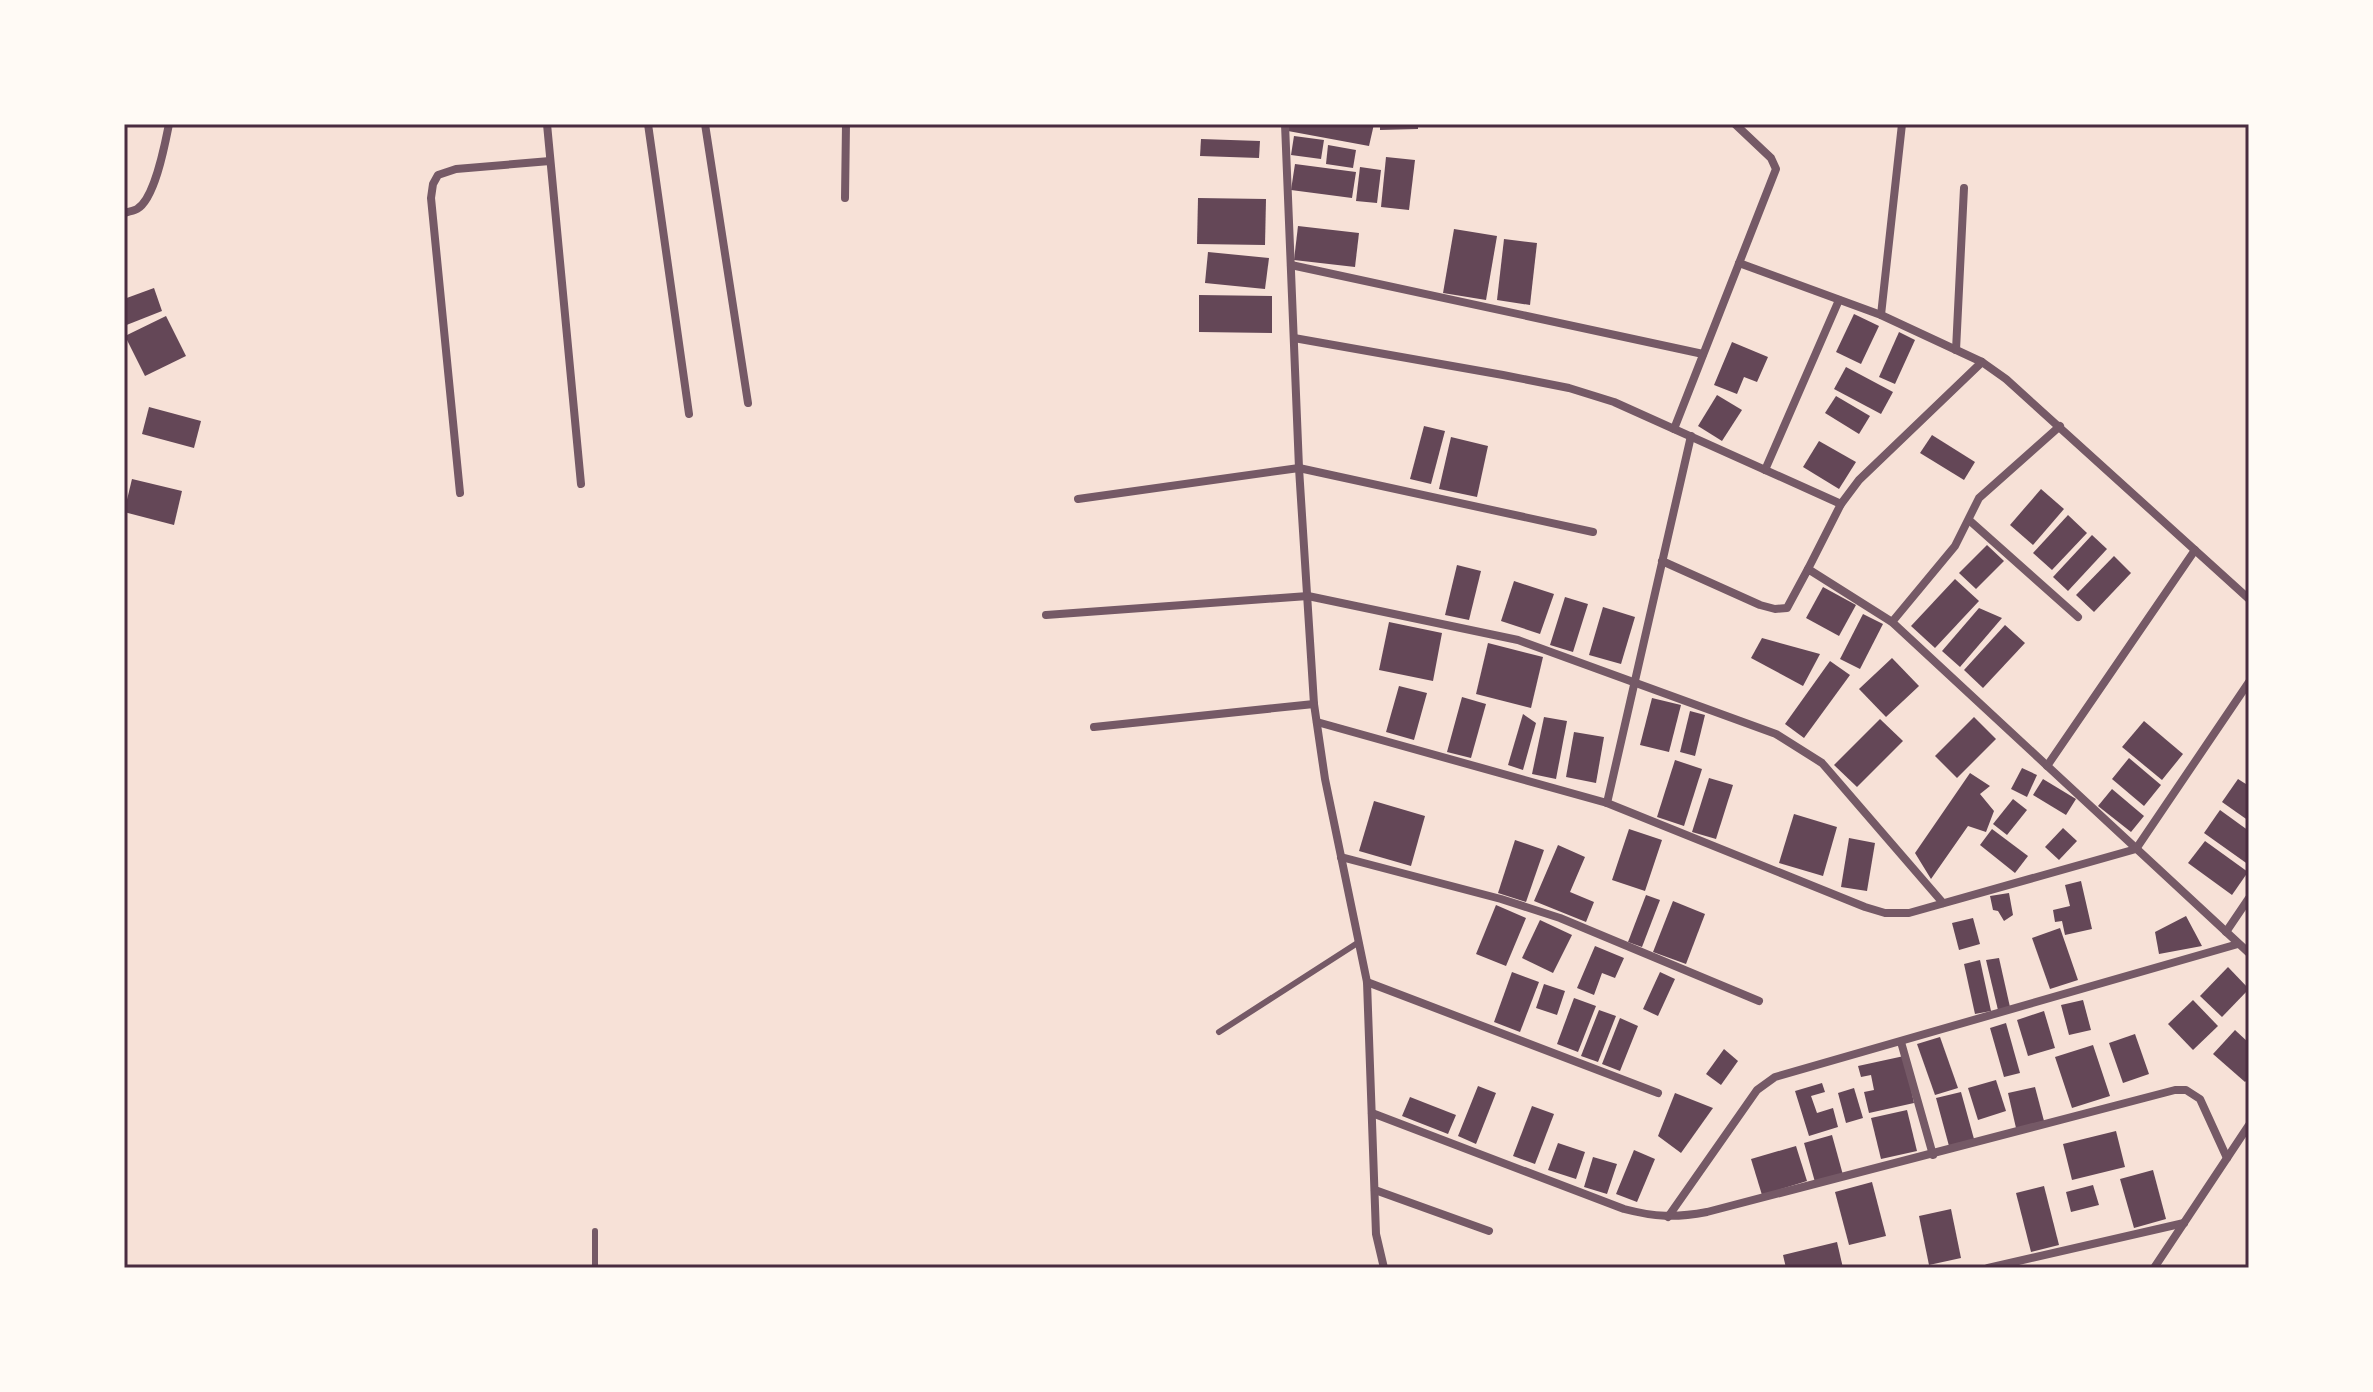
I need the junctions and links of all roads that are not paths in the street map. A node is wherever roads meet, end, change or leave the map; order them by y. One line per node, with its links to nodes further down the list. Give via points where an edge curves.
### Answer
1 (169, 124): 12 (street, via 146,199 138,209)
2 (547, 124): 9 (street)
3 (648, 124): 22 (street)
4 (705, 124): 21 (street)
5 (846, 124): 11 (street)
6 (1285, 124): 14 (street)
7 (1735, 124): 13 (street, via 1776,169)
8 (1902, 124): 16 (street)
9 (550, 161): 28 (street); 29 (street, via 456,169 438,175 433,184)
10 (1964, 188): 18 (street)
11 (845, 198)
12 (124, 213)
13 (1739, 263): 15 (street); 19 (street)
14 (1291, 265): 17 (street); 19 (street)
15 (1839, 300): 16 (street); 27 (street)
16 (1881, 315): 18 (street)
17 (1294, 338): 24 (street, via 1569,388); 26 (street)
18 (1956, 350): 20 (street)
19 (1703, 354): 24 (street)
20 (1982, 362): 23 (street); 31 (street, via 1882,456)
21 (748, 403)
22 (689, 414)
23 (2060, 426): 32 (street, via 1979,498); 34 (street)
24 (1674, 429): 25 (street)
25 (1691, 436): 27 (street); 35 (street)
26 (1299, 468): 30 (street); 33 (street); 37 (street)
27 (1765, 470): 31 (street)
28 (581, 484)
29 (460, 493)
30 (1078, 499)
31 (1841, 504): 36 (street)
32 (1969, 520): 40 (street); 41 (street, via 1955,546)
33 (1593, 532)
34 (2195, 550): 38 (street); 47 (street)
35 (1662, 561): 36 (street, via 1775,609 1787,608); 43 (street)
36 (1808, 569): 41 (street)
37 (1308, 596): 39 (street); 43 (street, via 1505,637); 44 (street)
38 (2249, 599)
39 (1046, 615)
40 (2078, 617)
41 (1892, 622): 47 (street)
42 (2249, 682): 49 (street)
43 (1634, 683): 48 (street); 52 (street, via 1776,734 1822,763)
44 (1314, 704): 45 (street); 46 (street)
45 (1317, 722): 48 (street); 50 (street)
46 (1094, 727)
47 (2047, 766): 49 (street)
48 (1607, 803): 52 (street, via 1885,913 1909,913)
49 (2136, 849): 52 (street); 53 (street)
50 (1341, 857): 54 (street); 58 (street, via 1560,918)
51 (2249, 898): 53 (street)
52 (1943, 903)
53 (2226, 932): 55 (street)
54 (1359, 942): 57 (street); 59 (lane)
55 (2238, 944): 56 (street); 60 (street)
56 (2249, 953)
57 (1367, 982): 61 (street); 62 (street)
58 (1759, 1001)
59 (1219, 1032)
60 (1901, 1042): 64 (street); 67 (street, via 1775,1077 1757,1090)
61 (1658, 1093)
62 (1372, 1113): 66 (street); 67 (street, via 1624,1209)
63 (2249, 1125): 65 (street)
64 (1933, 1155): 65 (street, via 2186,1090 2200,1099); 67 (street, via 1707,1212)
65 (2227, 1158): 68 (street)
66 (1375, 1190): 70 (street); 72 (street, via 1376,1234)
67 (1668, 1217)
68 (2184, 1223): 73 (street); 74 (street)
69 (595, 1231): 71 (lane)
70 (1489, 1231)
71 (595, 1268)
72 (1384, 1268)
73 (1988, 1268)
74 (2154, 1268)

